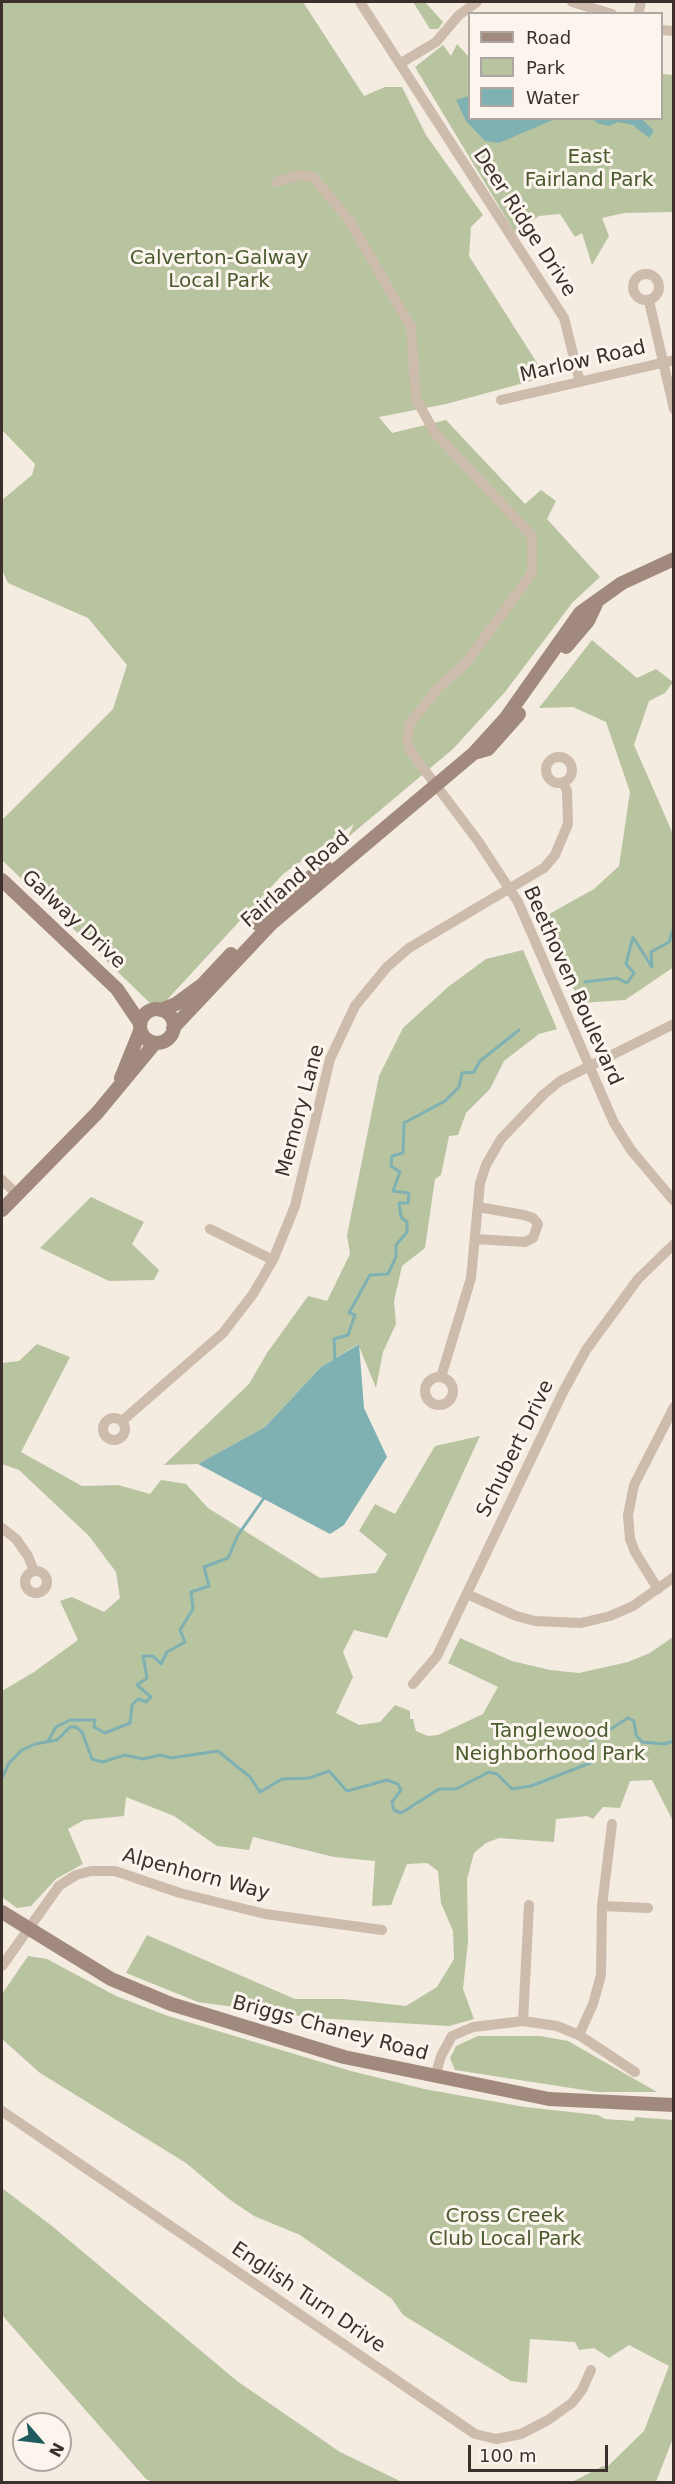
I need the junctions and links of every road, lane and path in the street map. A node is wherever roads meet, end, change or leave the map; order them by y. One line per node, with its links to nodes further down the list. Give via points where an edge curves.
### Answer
1 (360, 2): 5 (street, Deer Ridge Drive)
2 (477, 2): 5 (street, via 459,15 436,42)
3 (572, 2): 4 (street)
4 (605, 12)
5 (401, 63): 9 (street, Deer Ridge Drive, via 564,318)
6 (277, 182): 14 (street, Beethoven Boulevard, via 299,175 313,177 349,220 411,327 416,399 435,433 531,536 532,573 466,663 437,689 410,723 407,739 411,752)
7 (649, 301): 8 (street)
8 (668, 361): 9 (street, Marlow Road); 11 (street)
9 (580, 382): 10 (street, Marlow Road)
10 (501, 400)
11 (674, 409)
12 (674, 559): 14 (main road, Fairland Road, via 622,583 596,603 588,621 508,729 488,749 474,753)
13 (563, 782): 17 (street, Memory Lane, via 569,808 563,840 544,868)
14 (435, 786): 15 (main road, Fairland Road); 17 (street, Beethoven Boulevard)
15 (397, 816): 19 (main road, Fairland Road, via 384,819 286,896 202,985 176,1004); 22 (main road, Fairland Road, via 271,924)
16 (2, 880): 18 (main road, Galway Drive)
17 (510, 888): 24 (street, Beethoven Boulevard); 34 (street, Memory Lane, via 409,948 387,967 355,1006 330,1059 295,1206)
18 (117, 989): 19 (main road, Galway Drive); 21 (main road, Galway Drive)
19 (156, 1010): 21 (main road, via 142,1017); 22 (main road, via 170,1016)
20 (674, 1024): 24 (street)
21 (140, 1027): 23 (main road, via 147,1040); 25 (main road)
22 (173, 1028): 23 (main road, via 167,1039)
23 (155, 1043): 25 (main road)
24 (589, 1068): 28 (street, Beethoven Boulevard, via 631,1150); 29 (street, via 543,1095 501,1139 486,1164)
25 (117, 1088): 27 (main road)
26 (2, 1180): 27 (street)
27 (17, 1194): 30 (main road)
28 (674, 1201)
29 (478, 1208): 32 (street); 32 (street, via 524,1215 538,1224 533,1238 525,1242)
30 (2, 1209)
31 (210, 1229): 34 (street)
32 (475, 1239): 35 (street, via 471,1278)
33 (674, 1244): 42 (street, Schubert Drive, via 638,1279 586,1350)
34 (273, 1260): 37 (street, Memory Lane, via 223,1333)
35 (441, 1377)
36 (674, 1407): 41 (street, via 634,1485 628,1515 635,1552)
37 (122, 1421)
38 (2, 1528): 39 (street, via 16,1539)
39 (34, 1571)
40 (674, 1577): 41 (street)
41 (658, 1589): 42 (street, via 610,1616 555,1624 516,1616)
42 (467, 1594): 43 (street, Schubert Drive, via 437,1656)
43 (413, 1684)
44 (612, 1824): 46 (street)
45 (529, 1905): 52 (street)
46 (602, 1906): 47 (street); 53 (street, via 601,1975)
47 (648, 1908)
48 (2, 1912): 50 (main road, Briggs Chaney Road)
49 (382, 1930): 50 (street, Alpenhorn Way, via 265,1914 180,1893 115,1871 91,1871 68,1881)
50 (28, 1931): 51 (street, Alpenhorn Way); 55 (main road, Briggs Chaney Road, via 111,1979 171,2004 344,2057)
51 (2, 1966)
52 (523, 2021): 53 (street, via 557,2026); 55 (street, via 473,2027 452,2036)
53 (579, 2035): 54 (street)
54 (635, 2072)
55 (435, 2077): 56 (main road, Briggs Chaney Road, via 549,2099)
56 (674, 2105)
57 (2, 2111): 58 (street, English Turn Drive, via 475,2434 496,2439 521,2434 548,2420 572,2403)
58 (591, 2370)

